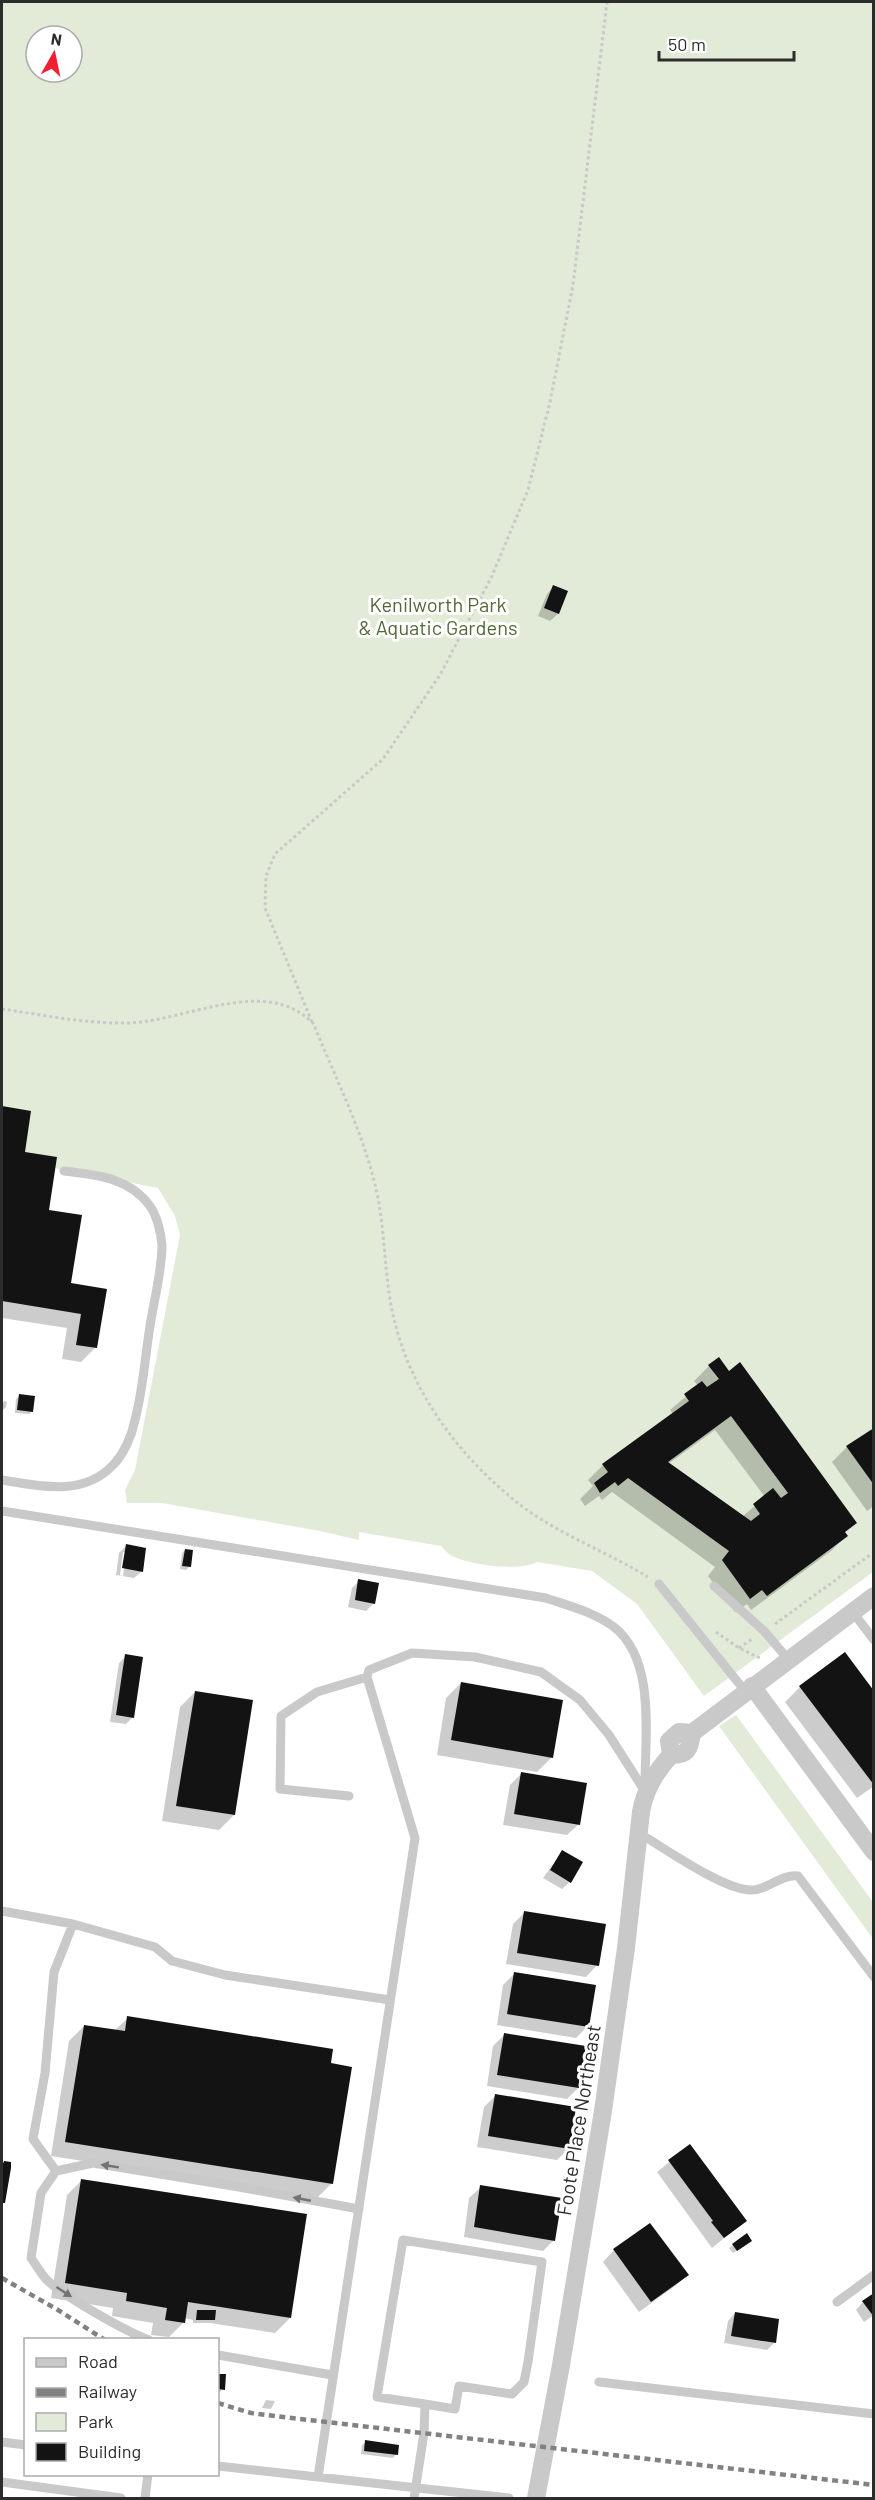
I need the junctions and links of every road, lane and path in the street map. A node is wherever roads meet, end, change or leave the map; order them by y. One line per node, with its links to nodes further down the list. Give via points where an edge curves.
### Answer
1 (607, 2): 3 (path, via 573,285 528,490 491,578 434,684 383,759 275,854 266,876 265,908)
2 (2, 1009): 3 (path, via 102,1023 131,1023 260,1001 296,1009)
3 (313, 1023): 8 (path, via 363,1141 382,1221 395,1323 411,1371 430,1405 476,1466 529,1512)
4 (64, 1171): 5 (lane, via 108,1177 132,1188 150,1206 157,1221 162,1244 160,1263 135,1421 114,1465 92,1480 63,1489)
5 (3, 1481)
6 (2, 1510): 21 (lane, via 546,1598 586,1611 615,1628 636,1655 644,1682)
7 (873, 1552): 13 (path)
8 (659, 1584): 20 (lane)
9 (714, 1586): 18 (lane, via 764,1631)
10 (873, 1596): 11 (street, Foote Place Northeast)
11 (852, 1611): 15 (lane); 18 (street, Foote Place Northeast)
12 (709, 1626): 16 (path)
13 (772, 1626)
14 (755, 1637): 16 (path)
15 (873, 1640)
16 (739, 1648): 17 (path)
17 (762, 1659)
18 (788, 1659): 20 (street, Foote Place Northeast)
19 (367, 1677): 21 (lane, via 369,1670 412,1653 475,1657 541,1672 580,1700 609,1735); 22 (lane, via 317,1692 281,1716 280,1789); 29 (lane, via 415,1838)
20 (749, 1688): 21 (street, Foote Place Northeast, via 692,1733 689,1748 681,1755 670,1755); 23 (street)
21 (646, 1793): 24 (street, Foote Place Northeast)
22 (349, 1796)
23 (866, 1827): 25 (street)
24 (639, 1833): 28 (lane, via 719,1880 746,1890 756,1890 789,1875 798,1876); 51 (street, Foote Place Northeast, via 603,2110)
25 (873, 1852)
26 (2, 1911): 27 (lane)
27 (73, 1924): 29 (lane, via 155,1947 172,1961 225,1975); 30 (lane, via 54,1972 45,2073 33,2139)
28 (873, 1977)
29 (390, 2000): 31 (lane)
30 (56, 2171): 31 (lane, one-way to 30, via 93,2163); 34 (lane, one-way to 34, via 41,2193 31,2258 46,2279)
31 (359, 2209): 36 (lane)
32 (873, 2275): 33 (lane)
33 (837, 2302)
34 (143, 2338)
35 (219, 2355): 36 (lane)
36 (332, 2375): 44 (lane)
37 (599, 2382): 39 (lane)
38 (426, 2404): 38 (lane, via 377,2397 403,2240 542,2262 524,2382 512,2394 459,2386 455,2409); 46 (lane)
39 (873, 2414)
40 (2, 2442): 41 (lane)
41 (24, 2445)
42 (219, 2466): 44 (lane)
43 (148, 2476): 48 (lane)
44 (318, 2477): 46 (lane)
45 (2, 2482): 47 (lane)
46 (415, 2488): 49 (lane); 50 (lane)
47 (121, 2499)
48 (145, 2499)
49 (414, 2499)
50 (509, 2499)
51 (536, 2499)

